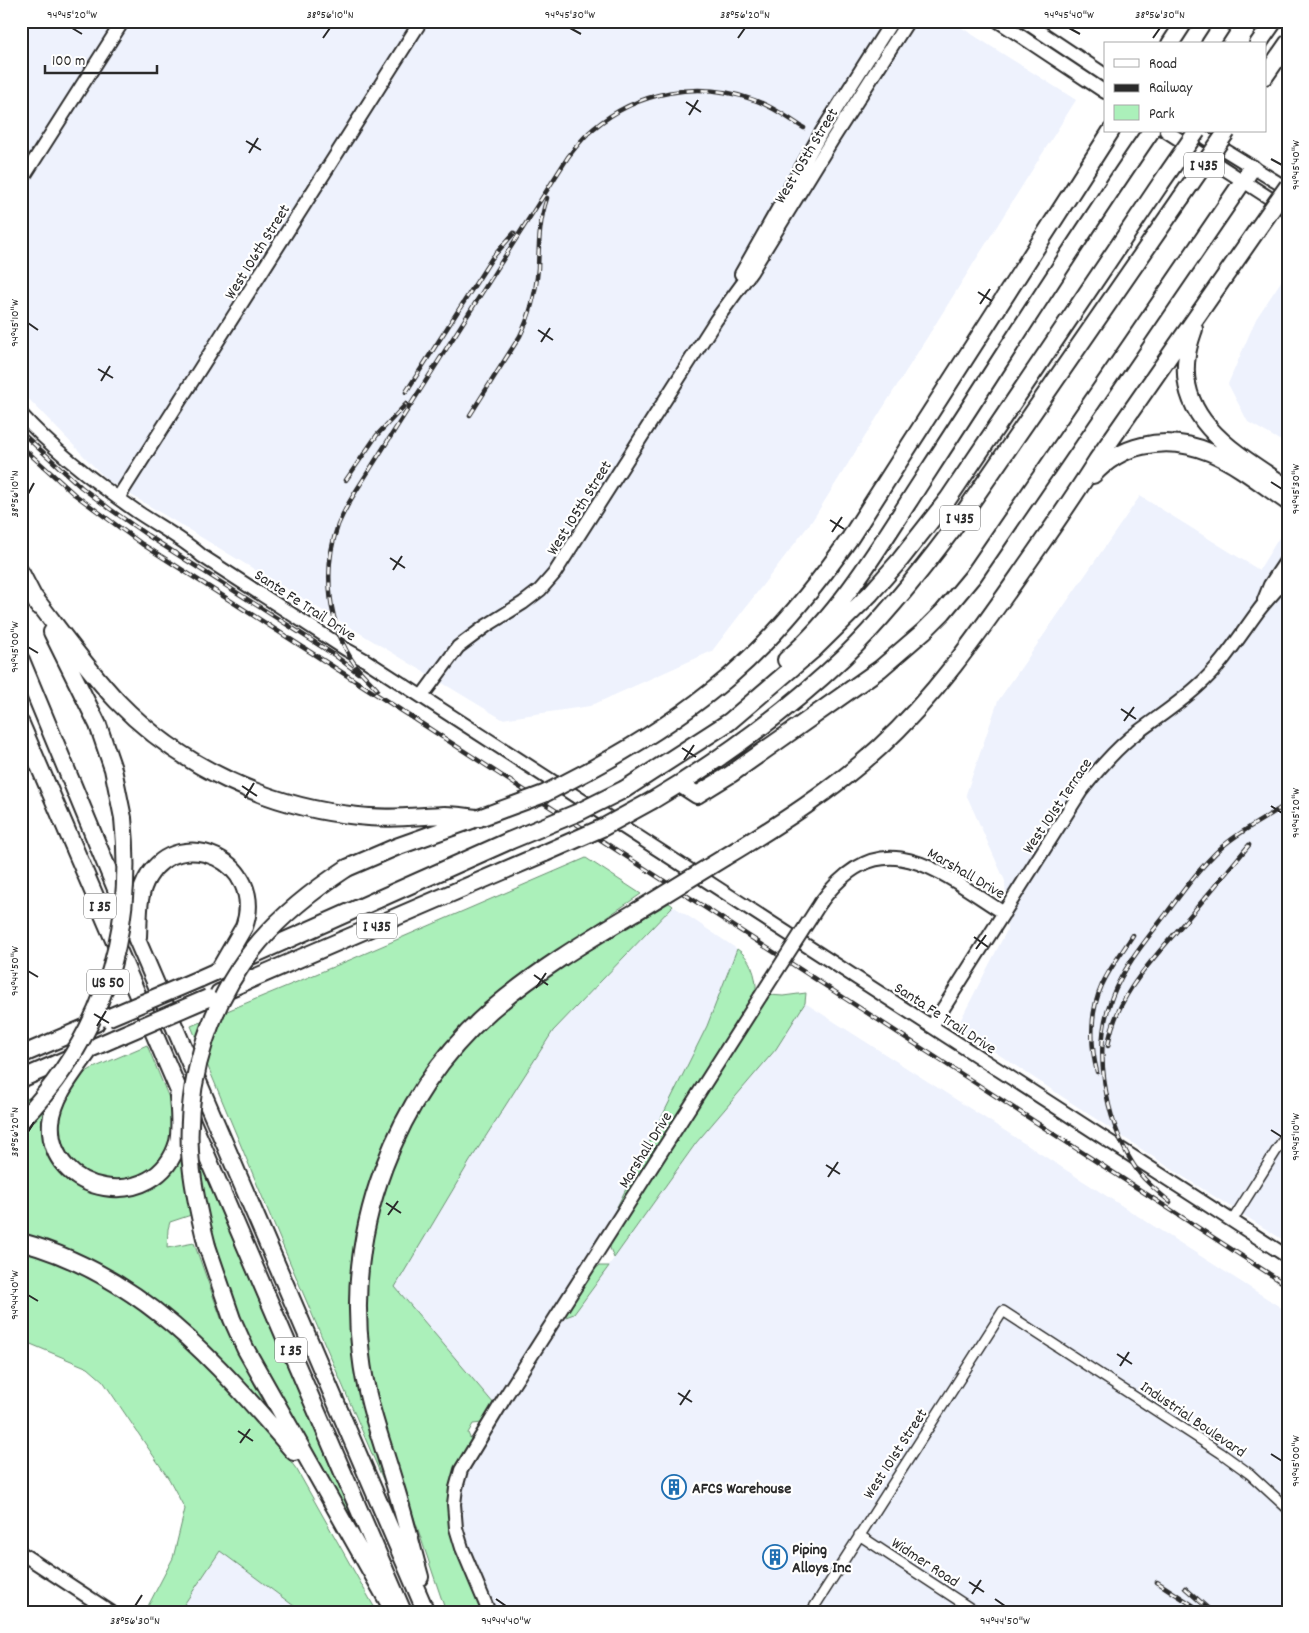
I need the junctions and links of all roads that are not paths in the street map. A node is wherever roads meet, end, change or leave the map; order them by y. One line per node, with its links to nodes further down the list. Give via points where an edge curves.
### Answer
1 (123, 21): 26 (main road)
2 (421, 21): 34 (main road, West 106th Street)
3 (892, 21): 29 (main road, West 105th Street, via 812,150 744,268)
4 (908, 21): 29 (main road, West 105th Street, via 756,264)
5 (998, 21): 18 (main road)
6 (1024, 21): 15 (main road)
7 (1224, 21): 11 (highway)
8 (1274, 21): 12 (highway)
9 (1183, 23): 10 (highway)
10 (1171, 42)
11 (1211, 42)
12 (1259, 42)
13 (1288, 43): 16 (highway)
14 (1288, 57): 17 (highway)
15 (1104, 74)
16 (1266, 75)
17 (1266, 81)
18 (1104, 91)
19 (1150, 132): 43 (highway, via 840,603 793,654 747,693)
20 (1168, 132): 25 (main road)
21 (1195, 132): 43 (highway, I 435, bridge, via 924,530 839,626)
22 (1197, 132): 25 (main road)
23 (1226, 132): 45 (highway, I 435, bridge, via 952,530 893,604 844,657 785,709)
24 (1110, 133): 47 (highway, bridge, via 850,538 813,588 771,636 730,676 658,731 544,794)
25 (1248, 175): 27 (main road); 28 (main road); 45 (highway, via 973,576 943,612 880,669 731,774 697,795)
26 (21, 181)
27 (1288, 188): 30 (highway, bridge)
28 (1288, 210)
29 (727, 304): 42 (main road, West 105th Street, via 554,574 523,603 458,647)
30 (1197, 317): 32 (highway, via 1186,362 1194,406 1219,440); 33 (highway, via 1096,460)
31 (21, 414): 34 (main road, Sante Fe Trail Drive, via 58,450)
32 (1288, 488)
33 (1078, 491): 35 (highway, via 1117,455 1150,444 1172,442 1222,457); 69 (highway, bridge, via 977,636 921,706 880,747 793,816 568,952 529,980 489,1012 456,1046 427,1083 404,1122 372,1203 364,1243 359,1289 360,1354 369,1401 396,1488)
34 (118, 498): 42 (main road, Sante Fe Trail Drive, via 222,569)
35 (1288, 502)
36 (1288, 558): 40 (main road, West 101st Terrace)
37 (21, 573): 39 (highway, US 50)
38 (1288, 576): 40 (main road, West 101st Terrace)
39 (34, 597): 47 (highway, via 125,708 166,743 226,779 272,798 321,811 393,818 446,815); 56 (highway, US 50, bridge, via 86,698 113,769 123,818 125,896 108,981 93,1017 67,1066)
40 (1260, 609): 48 (main road, West 101st Terrace, via 1232,648 1198,686 1129,739 1095,773)
41 (21, 660): 49 (highway, I 35)
42 (422, 696): 46 (main road, Sante Fe Trail Drive)
43 (730, 722): 50 (highway, I 435, bridge, via 625,789 579,812)
44 (21, 724): 55 (highway, I 35)
45 (680, 784): 52 (highway, I 435, bridge, via 580,839)
46 (586, 804): 51 (main road, Santa Fe Trail Drive)
47 (479, 818): 62 (highway, bridge, via 387,850 347,868 305,897 260,942 233,980 214,1017 200,1061 190,1132 194,1186 207,1246 245,1348)
48 (1004, 913): 51 (main road, West 101st Terrace); 70 (main road, Marshall Drive, bridge, via 935,869 899,858 878,860 856,868 840,879 821,902 461,1470 454,1504 456,1528)
49 (138, 942): 50 (highway, via 141,893 152,871 164,860 180,854 208,853 229,865 239,876 248,905 244,927); 69 (highway, I 35)
50 (219, 970): 53 (highway, I 435, bridge)
51 (932, 1026): 58 (main road, Santa Fe Trail Drive)
52 (90, 1049): 54 (highway, I 435); 55 (highway, via 62,1090 51,1122 53,1142 62,1161 90,1184 108,1189 128,1188 146,1182 160,1171 171,1158 179,1135)
53 (21, 1055)
54 (21, 1078)
55 (178, 1088): 68 (highway, I 35)
56 (21, 1121)
57 (1288, 1132): 58 (street)
58 (1232, 1221): 60 (main road, Santa Fe Trail Drive)
59 (21, 1242): 62 (highway, via 70,1258 122,1286 154,1309 227,1375)
60 (1288, 1257)
61 (1003, 1311): 63 (street, Industrial Boulevard, via 1222,1453); 64 (street, West 101st Street)
62 (318, 1480): 67 (highway)
63 (1288, 1509)
64 (859, 1536): 71 (street, West 101st Street); 72 (street, Widmer Road)
65 (21, 1553): 66 (main road)
66 (111, 1612)
67 (394, 1612)
68 (403, 1612)
69 (428, 1612)
70 (489, 1612)
71 (810, 1612)
72 (976, 1612)

